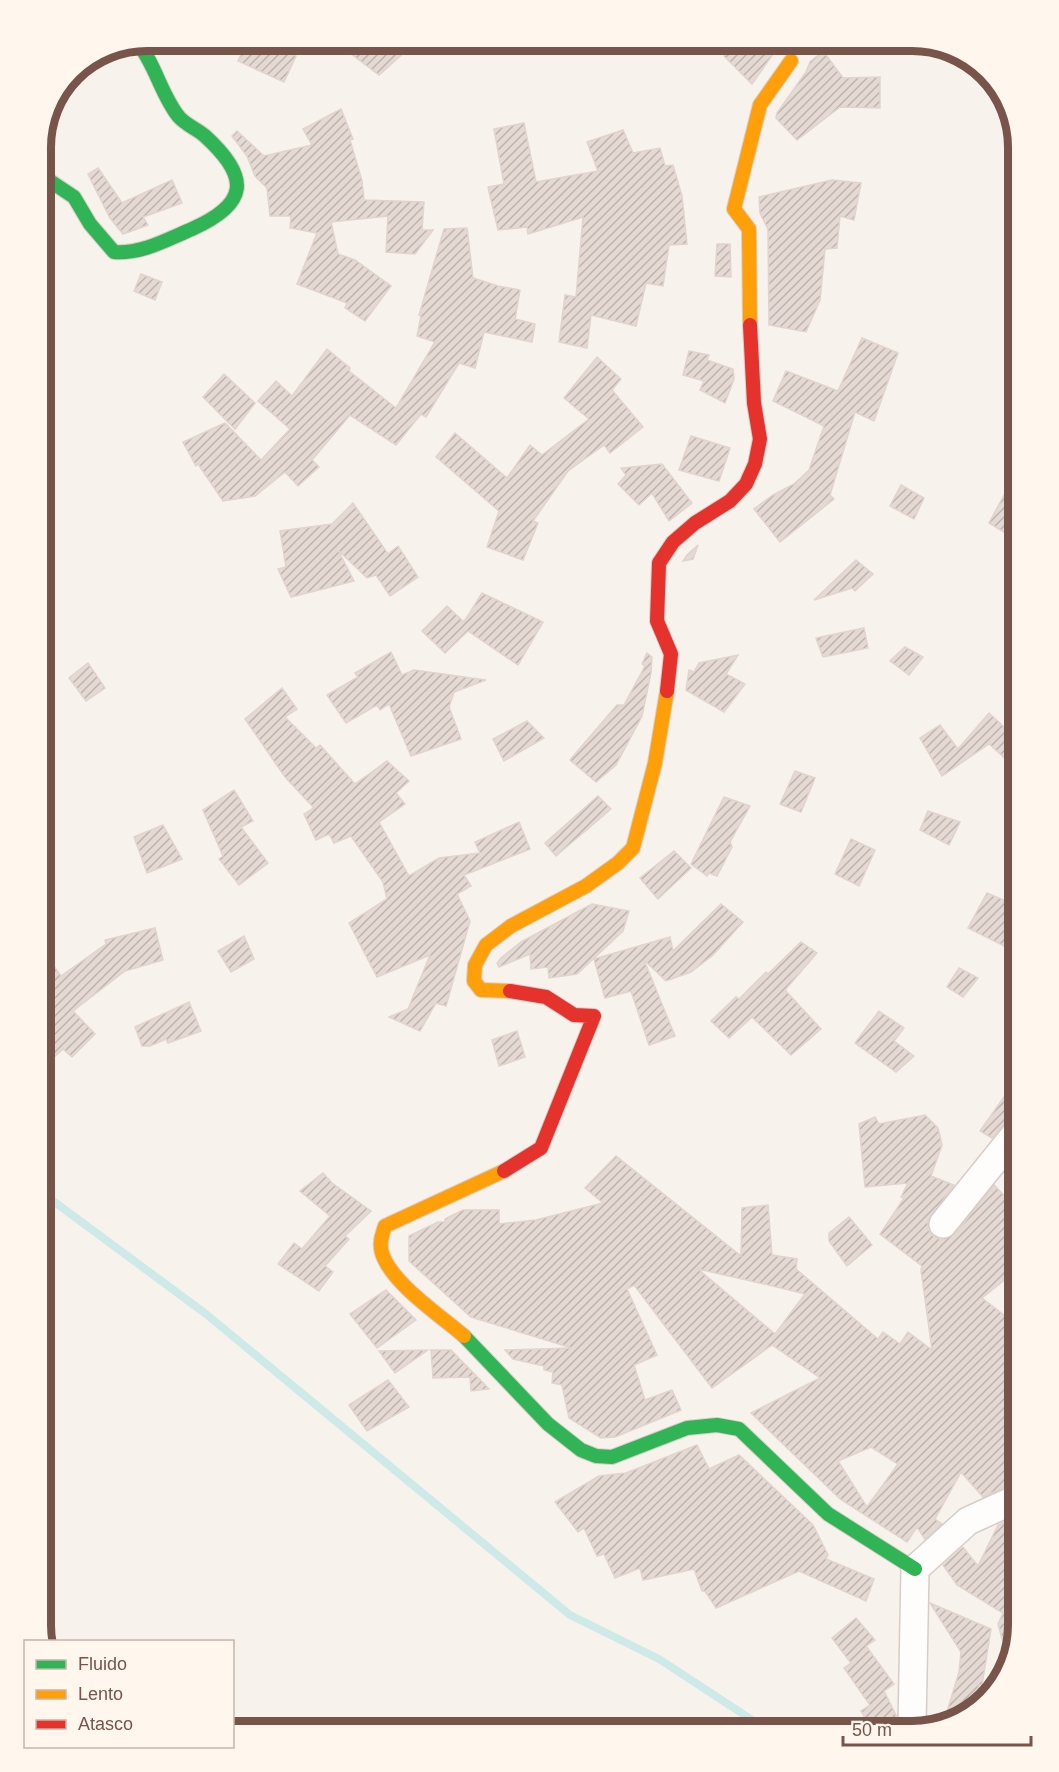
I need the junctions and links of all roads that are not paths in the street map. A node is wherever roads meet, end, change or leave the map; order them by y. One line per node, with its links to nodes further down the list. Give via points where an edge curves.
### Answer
1 (145, 51): 3 (street, via 180,119 198,130 230,164 239,182 236,198 227,210 203,223 129,255 114,252 102,241 74,197)
2 (791, 61): 7 (street, via 760,105 734,209 749,229 750,334 759,447 746,484 730,501 694,523 658,563 657,621 671,654 670,675 655,763 633,848 586,886 511,926 486,945 475,965 474,981 482,990 546,997 574,1016 594,1016 541,1148 506,1169 385,1226 380,1242 384,1259 397,1275 475,1346 558,1434 596,1456 614,1456 694,1426 721,1424 740,1429 828,1514)
3 (51, 182)
4 (1008, 1143): 5 (street)
5 (943, 1224)
6 (1008, 1503): 7 (street, via 969,1521)
7 (915, 1569): 8 (street)
8 (912, 1721)

